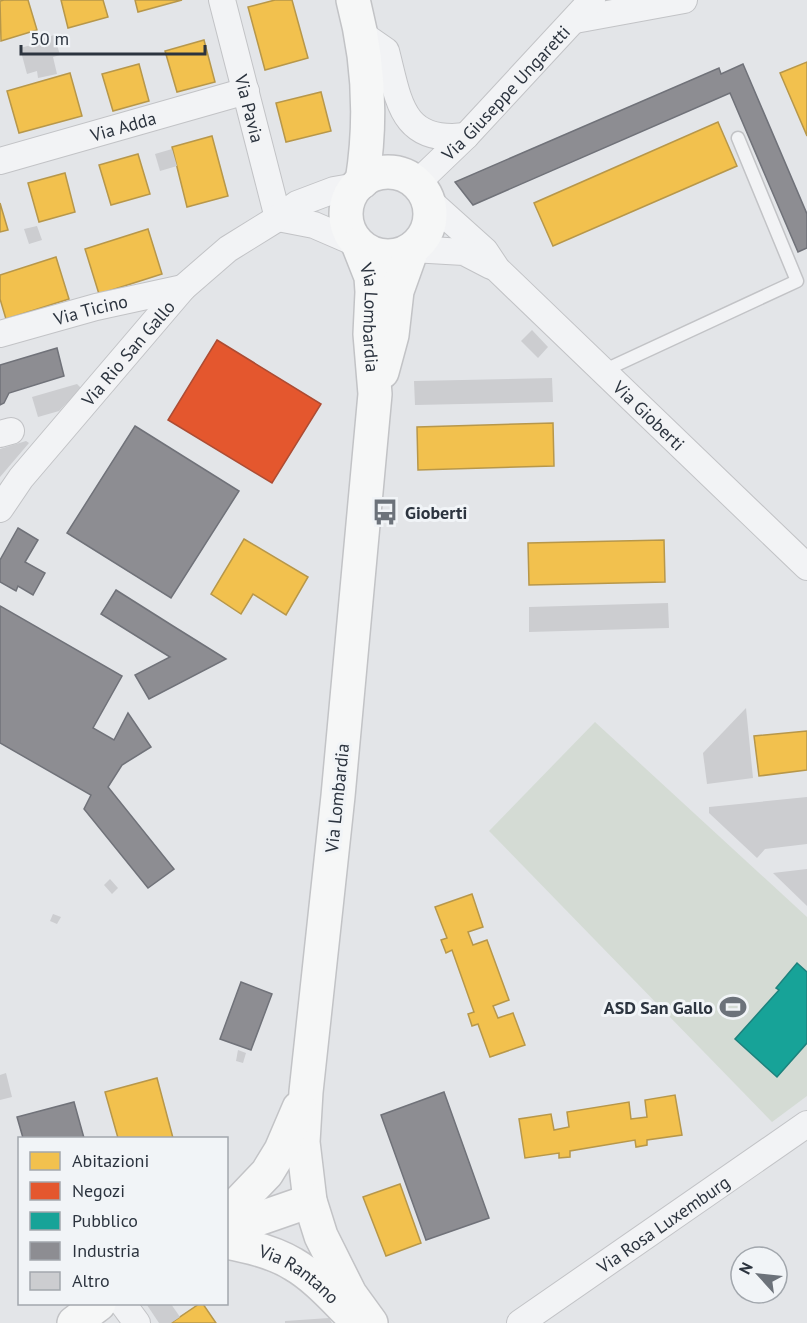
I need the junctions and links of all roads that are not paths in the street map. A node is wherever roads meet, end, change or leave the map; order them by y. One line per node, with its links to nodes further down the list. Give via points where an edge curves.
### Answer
1 (222, 0): 8 (street, Via Pavia)
2 (353, 0): 6 (main road)
3 (592, 0): 5 (street, Via Giuseppe Ungaretti)
4 (684, 0): 5 (street)
5 (575, 20): 9 (street, Via Giuseppe Ungaretti)
6 (363, 35): 7 (main road); 9 (street, via 386,51 402,108 413,125 447,138)
7 (367, 72): 12 (main road, via 367,139); 13 (main road, via 380,88 384,134 391,154)
8 (246, 91): 11 (street, Via Adda); 14 (street, Via Pavia)
9 (466, 136): 13 (street, Via Giuseppe Ungaretti)
10 (738, 138): 20 (lane, via 797,281)
11 (0, 161)
12 (359, 184): 13 (main road, via 382,173); 14 (street, Via Rio San Gallo, via 297,204); 15 (main road, via 347,202 345,215 348,230)
13 (415, 186): 16 (main road, via 429,209 427,229); 17 (street, via 485,251)
14 (278, 218): 15 (street, via 314,225); 18 (street, Via Rio San Gallo, via 228,249)
15 (358, 244): 16 (main road, via 380,256 395,256); 21 (main road, Via Lombardia, via 372,292 370,334)
16 (412, 249): 17 (street, via 464,252); 21 (main road, Via Lombardia, via 398,291 392,335)
17 (497, 269): 20 (street, Via Gioberti)
18 (183, 288): 19 (street, Via Ticino); 22 (street, Via Rio San Gallo, via 21,478)
19 (0, 334)
20 (603, 371): 23 (street, Via Gioberti)
21 (375, 394): 24 (main road, Via Lombardia)
22 (0, 509)
23 (805, 562)
24 (306, 1092): 26 (main road, Via Lombardia, via 303,1142); 27 (main road, via 267,1173)
25 (807, 1124): 36 (street, Via Rosa Luxemburg)
26 (310, 1201): 28 (main road, Via Rantano); 35 (main road, Via Lombardia, via 337,1270)
27 (228, 1214)
28 (228, 1229)
29 (228, 1243): 34 (main road, Via Rantano, via 292,1263)
30 (98, 1305): 32 (main road)
31 (124, 1305): 33 (street)
32 (74, 1323)
33 (137, 1323)
34 (359, 1323)
35 (371, 1323)
36 (520, 1323)

